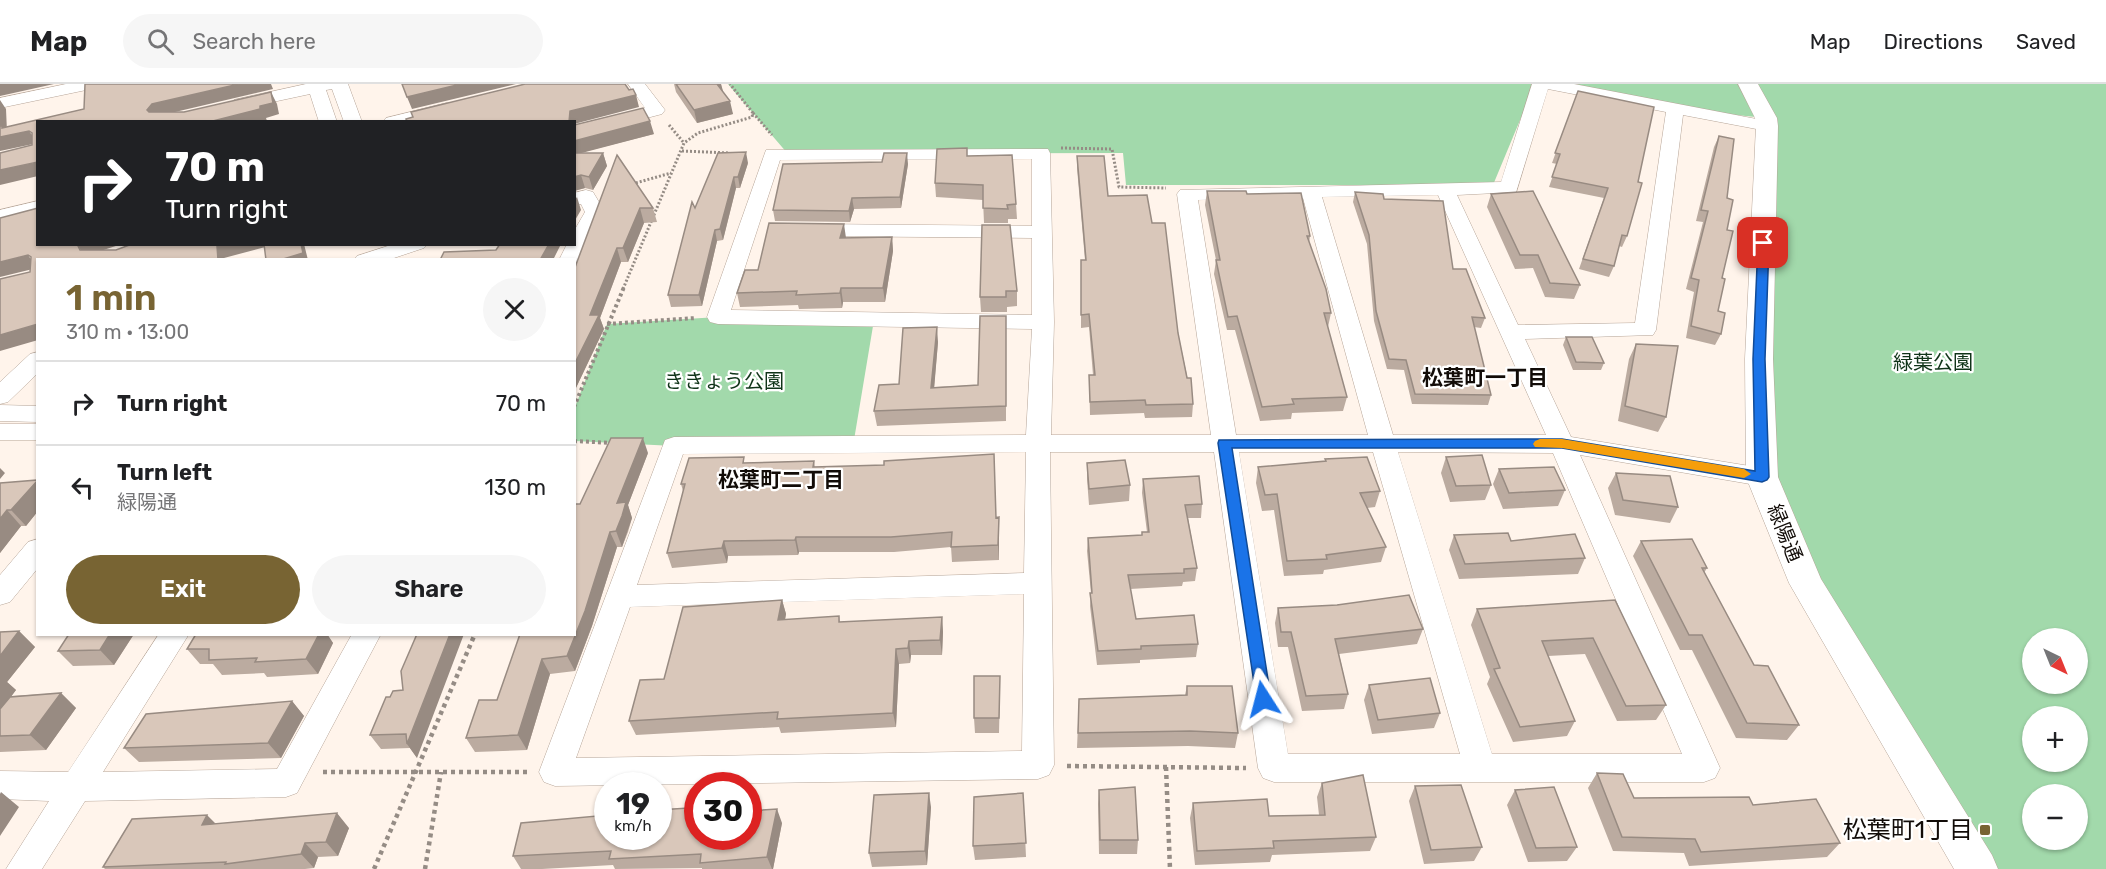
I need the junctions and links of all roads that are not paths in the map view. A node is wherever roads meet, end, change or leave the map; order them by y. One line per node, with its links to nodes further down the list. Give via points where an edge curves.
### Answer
1 (92, 84): 8 (street)
2 (339, 84): 13 (street)
3 (636, 84): 16 (street, via 656,110)
4 (1541, 84): 17 (street, via 1509,188)
5 (1547, 84): 11 (street)
6 (1748, 84): 15 (street, 緑陽通)
7 (321, 85): 10 (street); 12 (street)
8 (0, 103)
9 (458, 105): 14 (street)
10 (223, 108)
11 (1675, 109): 15 (street); 28 (street, via 1645,330)
12 (328, 120)
13 (352, 120)
14 (400, 120)
15 (1767, 126): 39 (street, 緑陽通, via 1759,359)
16 (576, 131)
17 (1445, 190): 18 (street); 28 (street)
18 (1311, 192): 36 (street, via 1187,194); 38 (street)
19 (580, 198): 26 (street, via 595,212)
20 (36, 207): 21 (street)
21 (0, 216)
22 (748, 229): 23 (street); 25 (street, via 773,154 1041,153); 27 (street, via 718,316)
23 (771, 229)
24 (795, 230): 25 (street)
25 (1041, 232): 27 (street)
26 (570, 258)
27 (1042, 322): 35 (street)
28 (1509, 332): 37 (street)
29 (36, 361): 30 (street)
30 (0, 396)
31 (0, 413): 32 (street)
32 (36, 414)
33 (0, 432): 34 (street)
34 (36, 432)
35 (1038, 443): 36 (street); 41 (street); 43 (street, via 674,446)
36 (1224, 443): 38 (street); 46 (street, via 1274,768)
37 (1562, 444): 38 (street); 39 (street); 46 (street, via 1704,768)
38 (1383, 445): 46 (street)
39 (1762, 477): 50 (street, 緑陽通, via 1806,583)
40 (36, 551): 42 (street)
41 (1038, 583): 43 (street); 43 (street, via 1038,765 555,772)
42 (0, 594)
43 (621, 596)
44 (174, 636): 48 (street)
45 (366, 636): 48 (street, via 286,783)
46 (1480, 768)
47 (0, 786): 48 (street)
48 (75, 787): 49 (street)
49 (22, 869)
50 (1977, 869)

